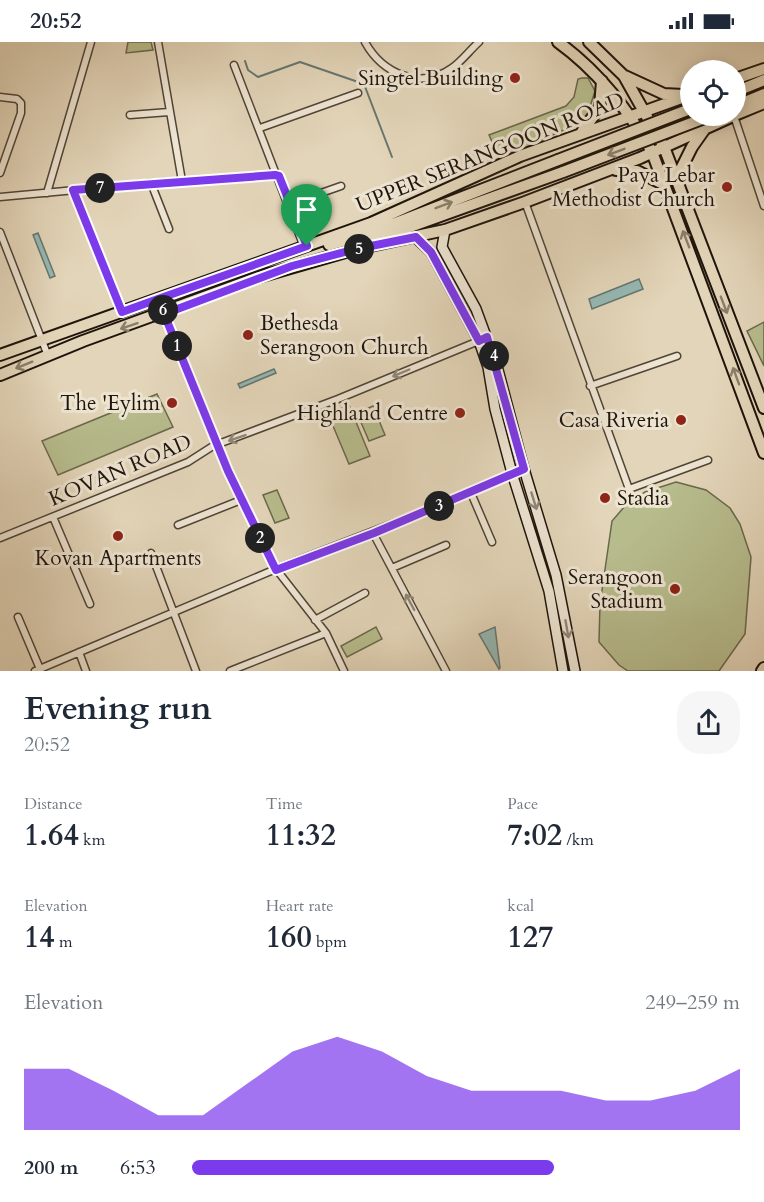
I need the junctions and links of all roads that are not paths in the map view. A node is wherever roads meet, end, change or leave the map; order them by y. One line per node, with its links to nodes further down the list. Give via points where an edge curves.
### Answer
1 (92, 42): 44 (street)
2 (158, 42): 23 (street)
3 (365, 42): 4 (street, via 382,65 413,79 451,69)
4 (479, 42)
5 (558, 42): 12 (main road)
6 (589, 42): 10 (main road)
7 (234, 65): 30 (street)
8 (764, 69): 9 (main road)
9 (746, 75)
10 (624, 76): 16 (main road, via 664,94); 21 (main road)
11 (764, 80): 13 (main road)
12 (602, 81): 26 (main road); 32 (main road, via 600,107)
13 (746, 87)
14 (358, 93): 30 (street)
15 (764, 94): 19 (main road)
16 (680, 95)
17 (0, 97): 36 (street, via 17,99 21,110)
18 (680, 98): 21 (main road, UPPER SERANGOON ROAD)
19 (746, 101)
20 (764, 103): 22 (main road, UPPER SERANGOON ROAD)
21 (646, 110): 26 (main road, UPPER SERANGOON ROAD); 33 (main road)
22 (746, 110)
23 (169, 112): 25 (street); 39 (street)
24 (680, 113): 58 (main road, one-way to 24, bridge, via 364,235)
25 (130, 115)
26 (632, 115): 32 (main road, UPPER SERANGOON ROAD); 34 (main road)
27 (684, 126): 56 (main road, one-way to 56, bridge)
28 (711, 126): 31 (main road, UPPER SERANGOON ROAD)
29 (738, 126): 45 (street)
30 (260, 129): 37 (street)
31 (705, 129): 33 (main road, UPPER SERANGOON ROAD); 38 (main road)
32 (581, 132): 54 (main road, UPPER SERANGOON ROAD, via 396,213)
33 (664, 147): 34 (main road, UPPER SERANGOON ROAD); 38 (main road)
34 (652, 152): 35 (main road, UPPER SERANGOON ROAD); 41 (main road)
35 (610, 170): 41 (main road, via 637,171); 47 (main road, UPPER SERANGOON ROAD)
36 (0, 173)
37 (277, 176): 39 (street); 48 (street)
38 (676, 179): 69 (main road, one-way to 69)
39 (182, 181): 40 (street)
40 (152, 183): 43 (street); 50 (street)
41 (666, 185): 71 (main road, one-way to 41)
42 (341, 186): 48 (street)
43 (73, 190): 44 (street); 60 (street)
44 (46, 193): 46 (street)
45 (762, 194): 49 (street)
46 (0, 197)
47 (525, 202): 51 (main road, UPPER SERANGOON ROAD); 68 (street)
48 (288, 205): 54 (street)
49 (764, 206)
50 (169, 229)
51 (446, 230): 53 (main road, UPPER SERANGOON ROAD); 55 (main road)
52 (0, 232): 62 (street)
53 (416, 237): 56 (main road, UPPER SERANGOON ROAD); 57 (main road)
54 (305, 247): 58 (main road, UPPER SERANGOON ROAD)
55 (442, 247): 57 (main road, via 434,245); 63 (main road)
56 (356, 249): 61 (main road, UPPER SERANGOON ROAD, via 251,280)
57 (431, 252): 63 (main road)
58 (268, 260): 59 (main road, UPPER SERANGOON ROAD)
59 (158, 299): 60 (main road, UPPER SERANGOON ROAD); 61 (street)
60 (122, 312): 62 (main road, UPPER SERANGOON ROAD)
61 (164, 314): 65 (main road, UPPER SERANGOON ROAD, one-way to 65); 70 (street)
62 (42, 339): 64 (main road, UPPER SERANGOON ROAD); 65 (street)
63 (483, 339): 70 (street, KOVAN ROAD, one-way to 70); 73 (main road); 74 (main road, via 495,409)
64 (0, 355)
65 (48, 356): 67 (main road, UPPER SERANGOON ROAD, one-way to 67)
66 (677, 356): 68 (street)
67 (0, 375)
68 (590, 386): 72 (street, via 629,489)
69 (764, 408)
70 (217, 445): 76 (street); 77 (street, KOVAN ROAD, via 188,462)
71 (764, 453)
72 (708, 460)
73 (524, 469): 74 (street); 100 (main road, one-way to 100, via 556,575)
74 (512, 473): 75 (street); 99 (main road, via 549,591)
75 (471, 493): 79 (street); 81 (street)
76 (241, 500): 78 (street); 85 (street)
77 (53, 517): 80 (street, KOVAN ROAD); 87 (street)
78 (178, 525)
79 (374, 533): 84 (street); 85 (street)
80 (0, 538)
81 (492, 542)
82 (446, 545): 84 (street)
83 (151, 553): 88 (street)
84 (392, 568): 98 (street, one-way to 84)
85 (276, 570): 88 (street); 90 (street)
86 (365, 593): 90 (street)
87 (90, 604)
88 (173, 614): 92 (street); 95 (street)
89 (18, 617): 93 (street)
90 (315, 620): 91 (street)
91 (326, 633): 96 (street); 97 (street)
92 (79, 652): 93 (street); 94 (street)
93 (37, 670)
94 (86, 671)
95 (196, 671)
96 (231, 671)
97 (344, 671)
98 (446, 671)
99 (563, 671)
100 (575, 671)

